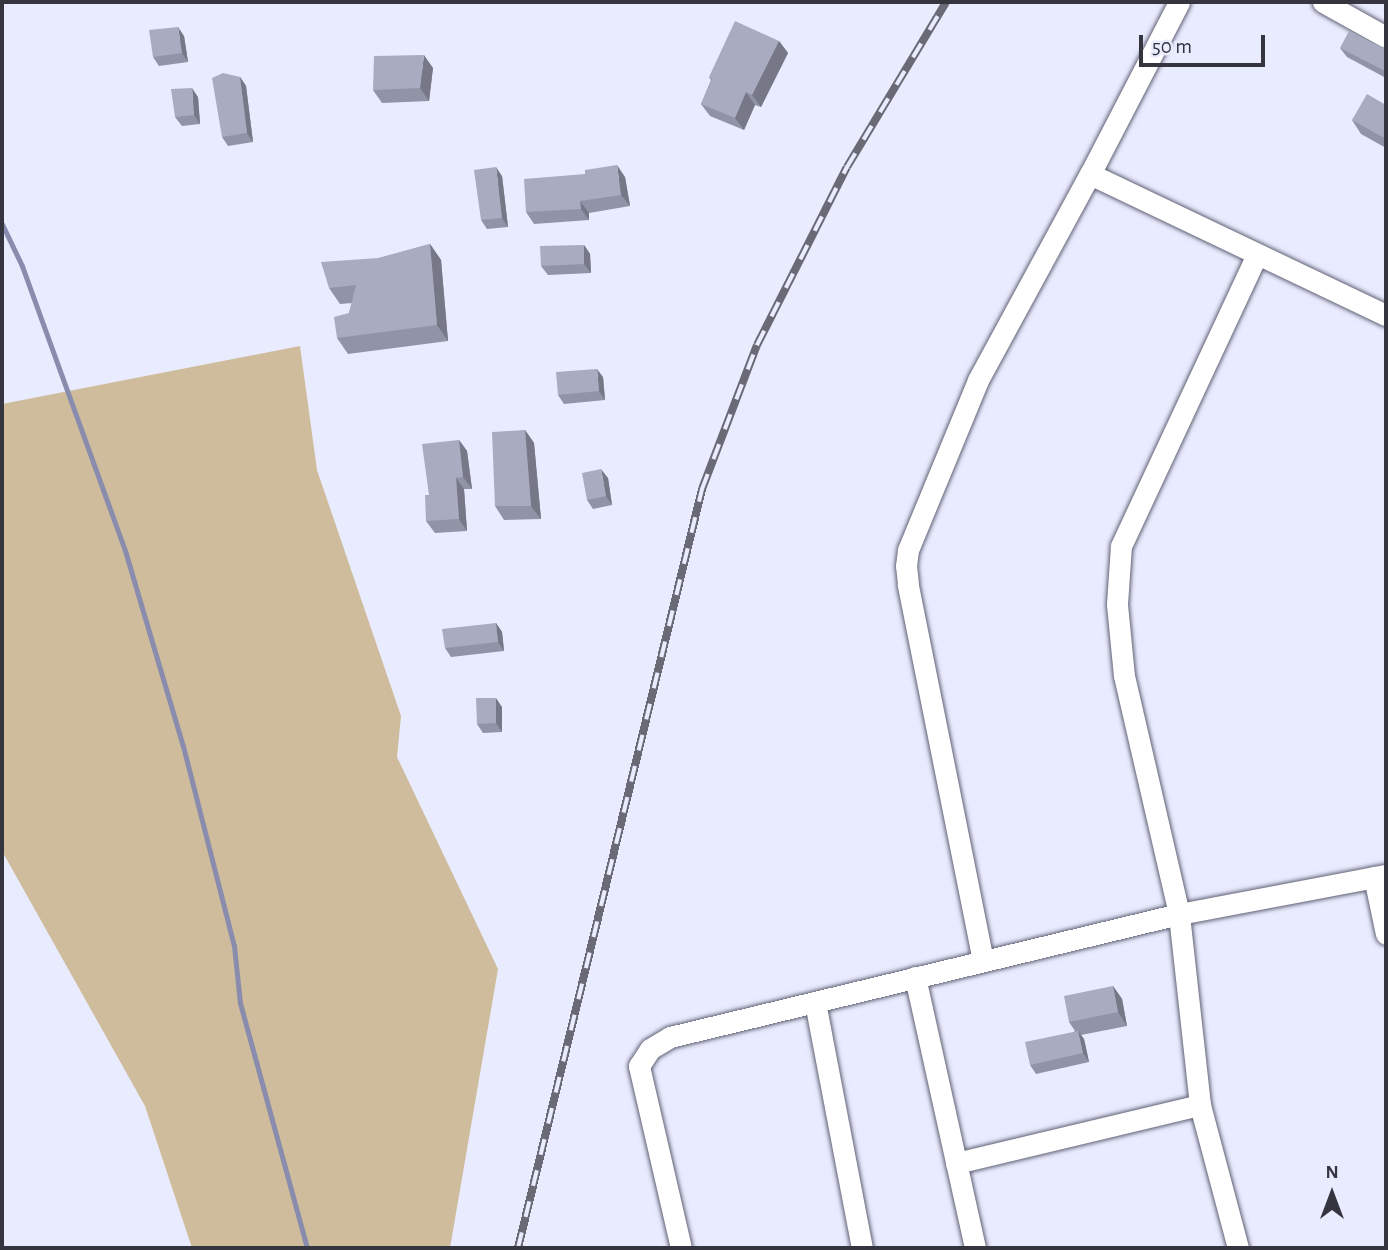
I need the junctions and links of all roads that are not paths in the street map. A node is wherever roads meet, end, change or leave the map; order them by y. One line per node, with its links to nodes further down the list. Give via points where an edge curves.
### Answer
1 (1180, 2): 4 (street)
2 (1323, 2): 3 (street)
3 (1386, 37)
4 (1090, 174): 5 (street); 10 (street, via 978,380 908,550 906,566)
5 (1257, 254): 6 (street); 8 (street, via 1121,546 1117,604 1124,676)
6 (1386, 316)
7 (1380, 876): 8 (street); 9 (street)
8 (1179, 914): 10 (street); 13 (street)
9 (1386, 934)
10 (983, 961): 11 (street)
11 (915, 978): 12 (street); 14 (street)
12 (815, 1002): 15 (street, via 670,1037 650,1049 639,1066); 16 (street)
13 (1200, 1105): 14 (street); 18 (street)
14 (956, 1163): 17 (street)
15 (681, 1248)
16 (862, 1248)
17 (975, 1248)
18 (1238, 1248)

